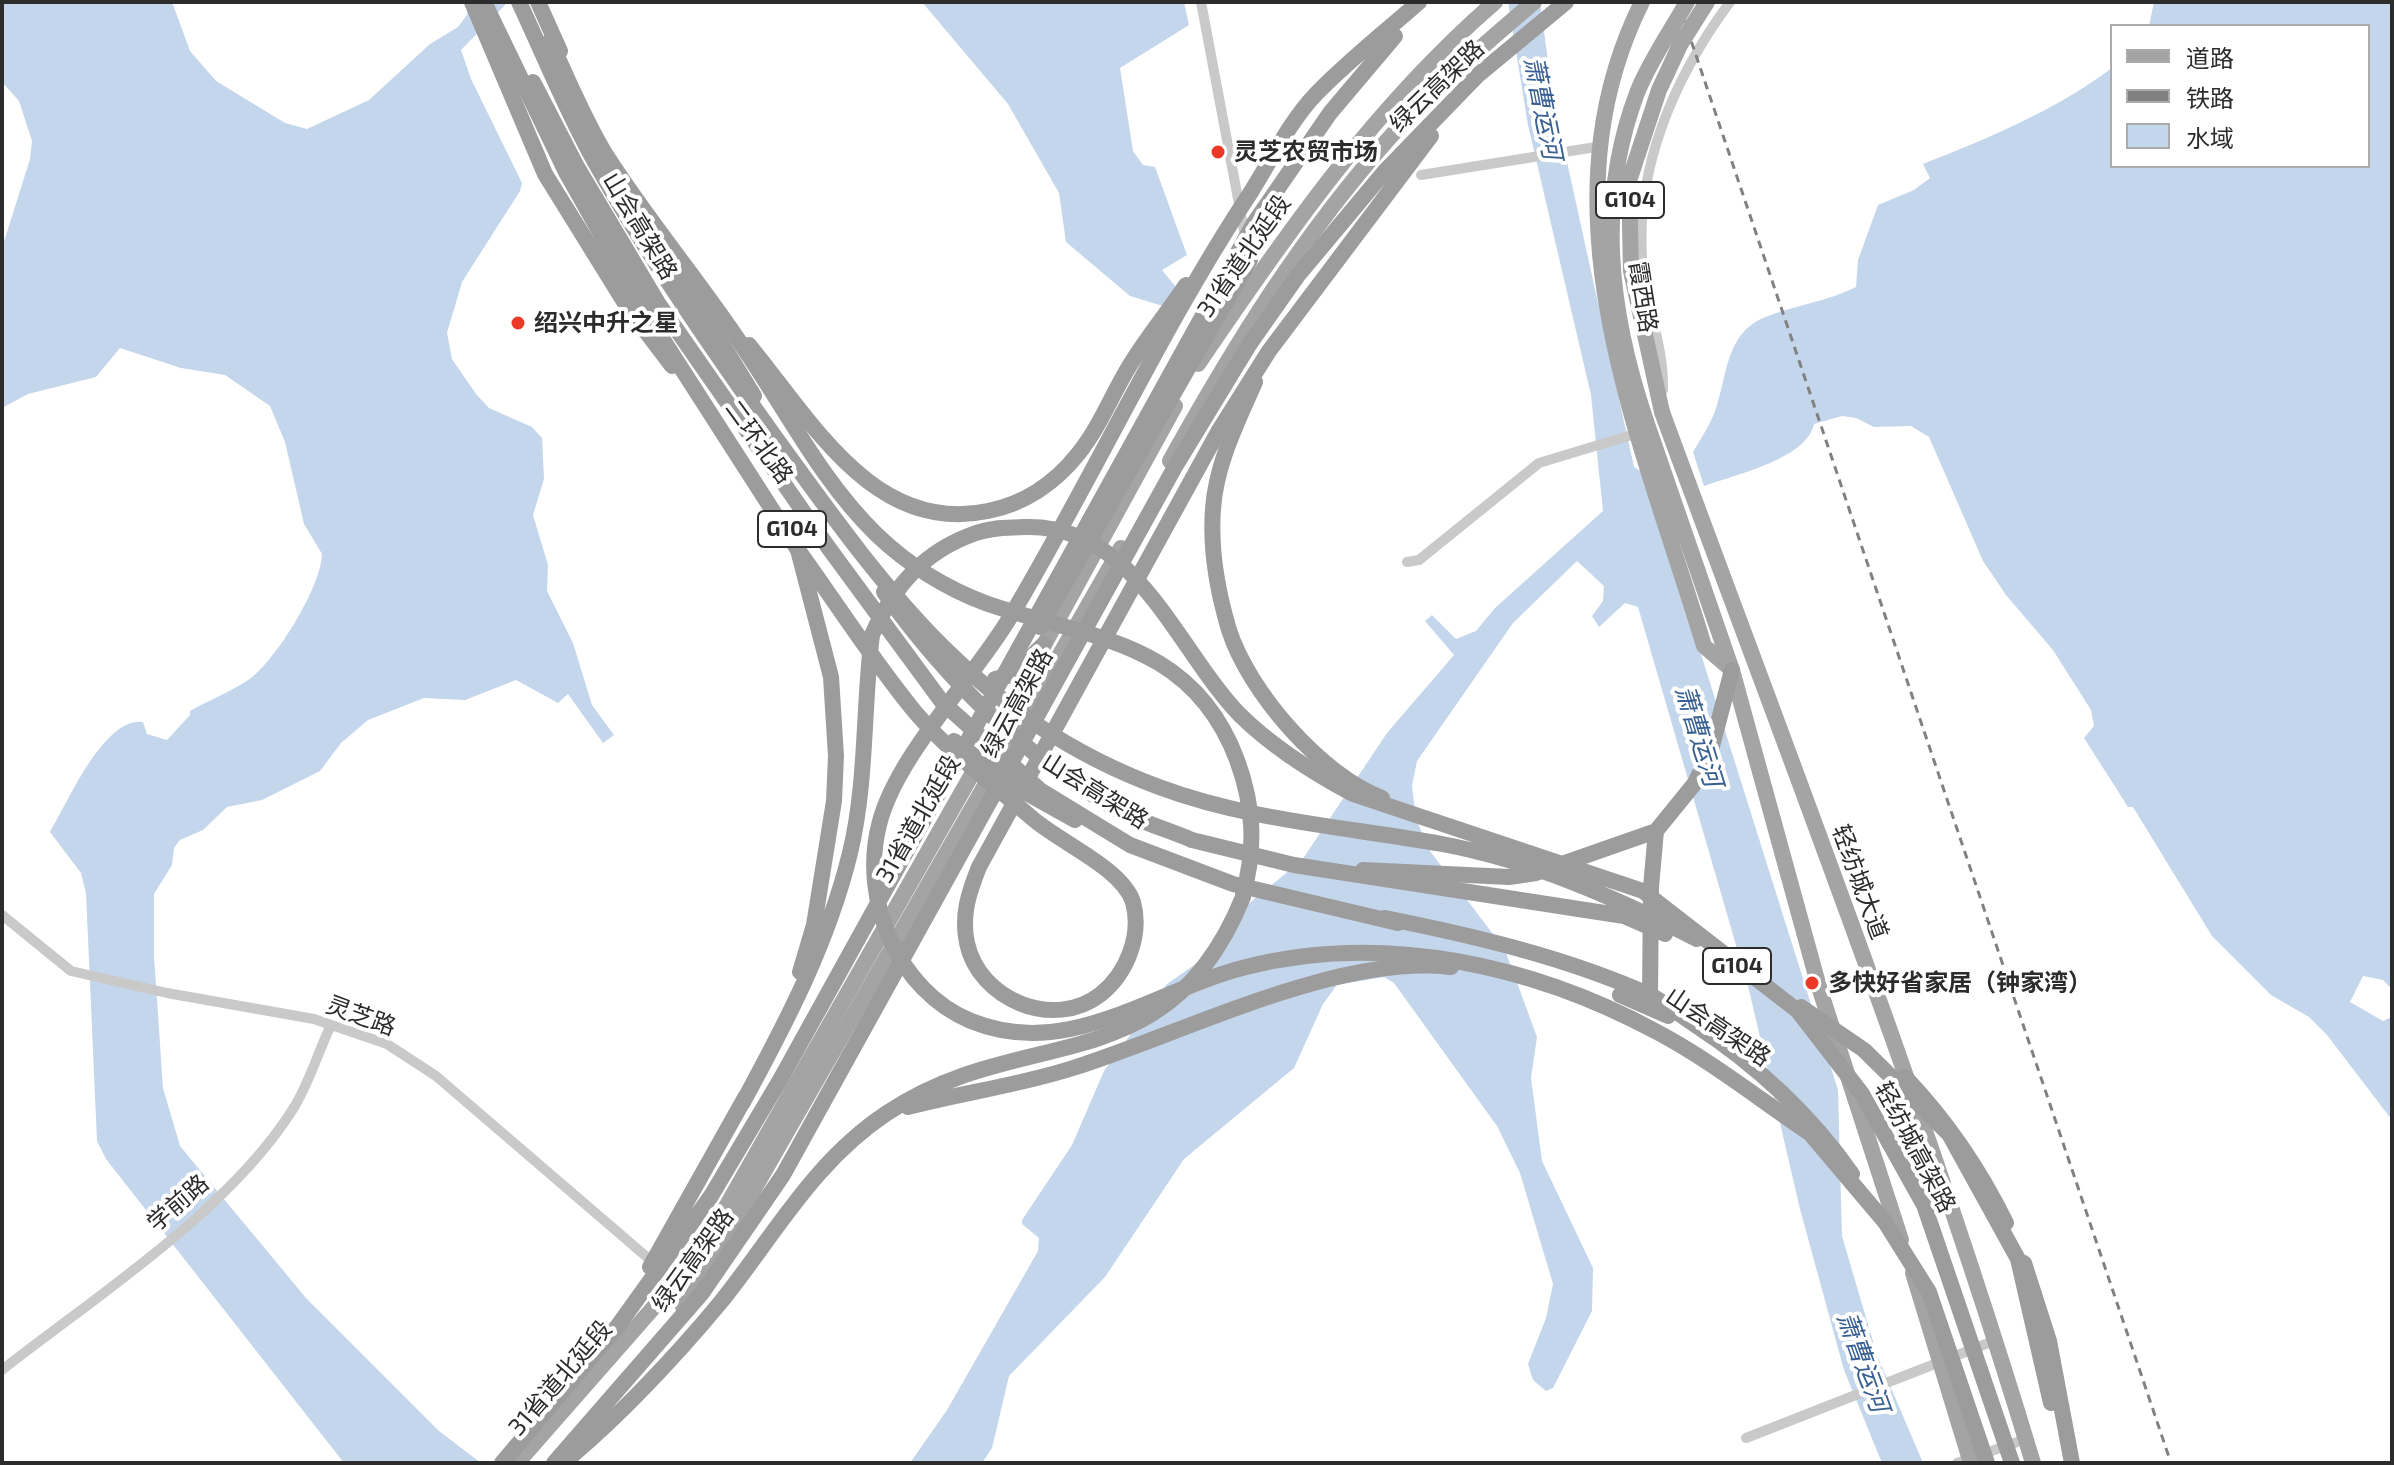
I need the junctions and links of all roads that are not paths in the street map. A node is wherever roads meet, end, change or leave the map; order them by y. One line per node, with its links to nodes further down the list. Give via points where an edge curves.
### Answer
1 (472, 2): 35 (highway, 二环北路 / G104, via 545,174 628,308 736,449 915,708)
2 (484, 2): 27 (highway, bridge, via 566,172 634,293)
3 (493, 2): 48 (highway, 山会高架路, bridge, via 576,165 658,303 727,405 942,702 1040,790 1130,845 1233,884 1515,951 1574,974 1669,1017)
4 (519, 2): 41 (highway, 山会高架路, bridge, via 593,158 679,303 908,612 992,692 1055,738 1161,788 1216,804 1445,845 1537,868)
5 (530, 2): 23 (highway, bridge, via 606,154)
6 (538, 2): 32 (highway, G104, via 605,153 698,306 838,528 895,607)
7 (1201, 2): 22 (street)
8 (1421, 2): 21 (highway, bridge, via 1313,97); 52 (highway, 绿云高架路, bridge, via 1330,113 1254,223 780,1080 711,1196)
9 (1495, 2): 29 (main road, 31省道北延段, via 1365,132 1278,246 1196,367)
10 (1534, 2): 20 (main road, via 1392,135)
11 (1566, 2): 17 (highway, 绿云高架路, bridge)
12 (1574, 2): 20 (main road, bridge, via 1473,82)
13 (1642, 2): 18 (main road, via 1613,76)
14 (1687, 2): 26 (main road, 霞西路, bridge, via 1638,91 1612,183 1611,275)
15 (1707, 2): 25 (main road, 霞西路 / G104, bridge, via 1659,90 1629,181 1631,271)
16 (1730, 2): 25 (street, via 1671,97 1645,183 1643,268 1663,364)
17 (1478, 75): 24 (highway, bridge); 61 (highway, 绿云高架路, bridge, via 1386,170 1299,274 1249,345 1176,465 783,1175 702,1293)
18 (1602, 146): 19 (street); 26 (main road, via 1596,230 1600,279)
19 (1421, 175)
20 (1317, 226): 34 (main road, via 1216,378)
21 (1224, 232): 23 (highway, bridge, via 1131,364 1073,460 1023,500 972,515 920,510 875,489 821,434); 42 (highway, bridge, via 1008,620 885,806 874,856 879,910 891,941 920,985 946,1006 969,1021 1014,1034 1077,1030 1245,967 1321,954 1397,952)
22 (1250, 260): 31 (highway)
23 (713, 302): 47 (highway, bridge, via 835,484 875,534 949,588 1111,638 1157,661 1223,726 1249,791 1251,867 1243,897 1215,954 1173,999 1103,1039 935,1085)
24 (1269, 351): 27 (highway, bridge, via 1094,656 1033,769 1017,797 1010,811 979,867 966,899 967,944 988,982 1018,1004 1060,1011 1078,1005 1099,996 1130,955 1133,902 1119,878 1038,823 1015,803 1004,793 968,764 916,713); 37 (highway, bridge, via 1224,453 1213,509 1215,562 1230,632 1250,673 1287,726 1326,762 1369,793)
25 (1662, 412): 45 (main road, 轻纺城大道 / G104)
26 (1638, 430): 28 (street, via 1539,463 1419,560); 30 (main road, via 1670,509 1704,646)
27 (798, 550): 46 (highway, bridge, via 831,677 834,801 814,925 792,1000)
28 (1407, 562)
29 (1044, 644): 31 (highway); 33 (main road, 31省道北延段)
30 (1732, 670): 38 (highway, via 1711,750 1695,783); 49 (main road, G104, via 1819,987)
31 (1012, 675): 32 (highway, via 987,681)
32 (955, 676): 33 (highway, G104)
33 (1000, 725): 34 (highway, G104); 35 (main road, 31省道北延段)
34 (1014, 738): 36 (main road); 39 (highway, G104, bridge, via 1114,808 1192,840)
35 (977, 761): 36 (highway, 二环北路 / G104); 50 (main road, 31省道北延段, via 697,1258)
36 (995, 773): 43 (highway, 二环北路 / G104, bridge, via 1135,853 1233,886 1506,943); 51 (main road)
37 (1443, 822): 41 (highway, bridge, via 1643,891); 46 (highway, bridge, via 1353,794 1268,740 1213,683 1154,597 1111,555 1069,532 1034,527 988,529 948,542 903,580 872,635 850,851 826,935)
38 (1660, 827): 39 (highway, bridge, via 1536,873 1475,876); 43 (highway, via 1651,887)
39 (1294, 865): 66 (highway, G104, bridge, via 1624,916 1745,969 1864,1050 1949,1134 2018,1259)
40 (2, 915): 44 (street, 灵芝路, via 71,971)
41 (1717, 948): 64 (highway, 轻纺城高架路, bridge, via 1798,1011 1862,1094 1924,1205)
42 (1526, 975): 47 (highway, via 1437,965 1307,983 1069,1070); 48 (highway, bridge, via 1658,1032)
43 (1650, 995): 48 (highway, G104, via 1758,1072)
44 (331, 1025): 50 (street, 灵芝路, via 387,1044 436,1076); 55 (street, 学前路, via 294,1108 222,1193)
45 (1905, 1077): 53 (main road, 轻纺城大道 / G104); 67 (highway, via 1940,1114 1980,1170 2011,1232 2049,1341)
46 (742, 1104): 52 (highway, bridge)
47 (887, 1113): 62 (highway, via 818,1170 719,1303 593,1439)
48 (1815, 1131): 49 (highway, G104); 63 (highway, bridge, via 1885,1222 1929,1292)
49 (1899, 1236): 54 (main road, G104)
50 (676, 1283): 51 (street, 灵芝路); 60 (main road, 31省道北延段)
51 (691, 1295): 62 (main road, via 644,1365)
52 (617, 1327): 59 (highway, 绿云高架路)
53 (1996, 1340): 54 (street); 57 (main road, 轻纺城大道 / G104)
54 (1940, 1361): 56 (street); 58 (main road, G104)
55 (2, 1370)
56 (1746, 1438)
57 (2026, 1439): 58 (street); 65 (main road, 轻纺城大道 / G104)
58 (1966, 1462)
59 (502, 1463)
60 (517, 1463)
61 (554, 1463)
62 (562, 1463)
63 (1987, 1463)
64 (2012, 1463)
65 (2033, 1463)
66 (2062, 1463)
67 (2072, 1463)

